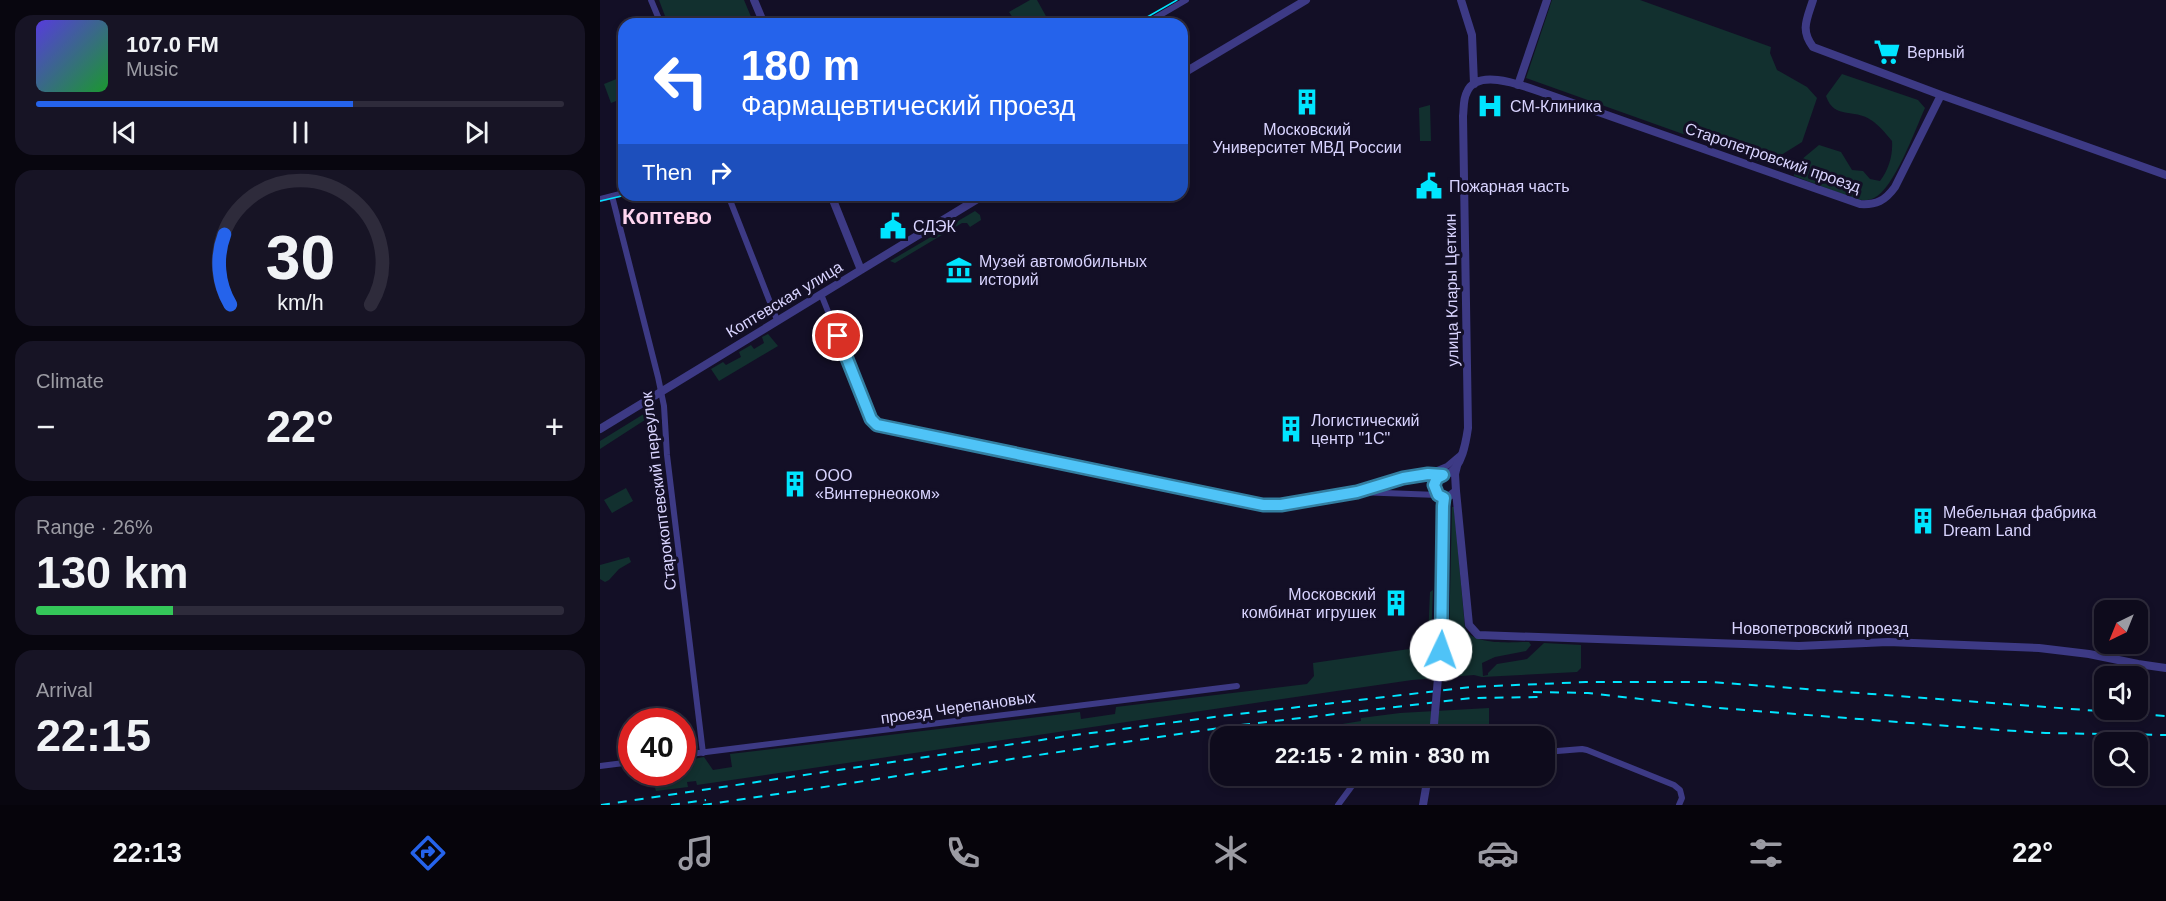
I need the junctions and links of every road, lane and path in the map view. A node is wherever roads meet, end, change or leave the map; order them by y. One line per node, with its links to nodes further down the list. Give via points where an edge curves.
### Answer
1 (651, 0): 8 (street)
2 (754, 0): 9 (street)
3 (1186, 0): 10 (street)
4 (1306, 0): 11 (street)
5 (1461, 0): 12 (street, улица Клары Цеткин, via 1472,35)
6 (1547, 0): 13 (street)
7 (1813, 0): 14 (street, via 1805,28 1813,47)
8 (658, 18)
9 (762, 18)
10 (1155, 18)
11 (1188, 70)
12 (1474, 84): 13 (street, via 1494,80); 27 (street, улица Клары Цеткин, via 1466,92 1464,116 1468,428)
13 (1518, 85): 14 (street, Старопетровский проезд, via 1860,204 1873,205 1889,196 1895,187)
14 (1941, 95): 15 (street)
15 (2166, 175)
16 (618, 194): 17 (street)
17 (612, 196): 18 (street); 25 (street, Старокоптевский переулок)
18 (600, 199)
19 (730, 201): 24 (street)
20 (833, 201): 22 (street)
21 (974, 201): 22 (street, Коптевская улица)
22 (861, 270): 23 (street, Коптевская улица)
23 (821, 294): 24 (street, Коптевская улица); 33 (street, via 871,419 877,425 1263,505)
24 (777, 320): 25 (street, Коптевская улица)
25 (661, 392): 26 (street, Коптевская улица); 39 (street, Старокоптевский переулок)
26 (600, 429)
27 (1464, 450): 28 (street, улица Клары Цеткин); 29 (street, via 1447,466)
28 (1458, 462): 30 (street, улица Клары Цеткин); 31 (street, улица Клары Цеткин)
29 (1428, 474): 30 (street); 33 (street)
30 (1445, 475): 31 (street); 34 (street, via 1435,481)
31 (1456, 480): 32 (street)
32 (1456, 491): 34 (street, via 1452,496); 35 (street, Новопетровский проезд, via 1469,625 1478,635 1798,646 1888,642 2039,648)
33 (1357, 492): 34 (street)
34 (1441, 496): 37 (street, bridge, via 1442,631)
35 (2166, 668)
36 (1237, 686): 39 (street, проезд Черепановых)
37 (1434, 726)
38 (1555, 751): 47 (street, via 1587,750 1674,785 1680,790)
39 (703, 753): 40 (street, проезд Черепановых)
40 (696, 754)
41 (618, 764): 42 (street)
42 (600, 766)
43 (1352, 786): 45 (street)
44 (1426, 786): 46 (street)
45 (1338, 805)
46 (1423, 805)
47 (1679, 805)

